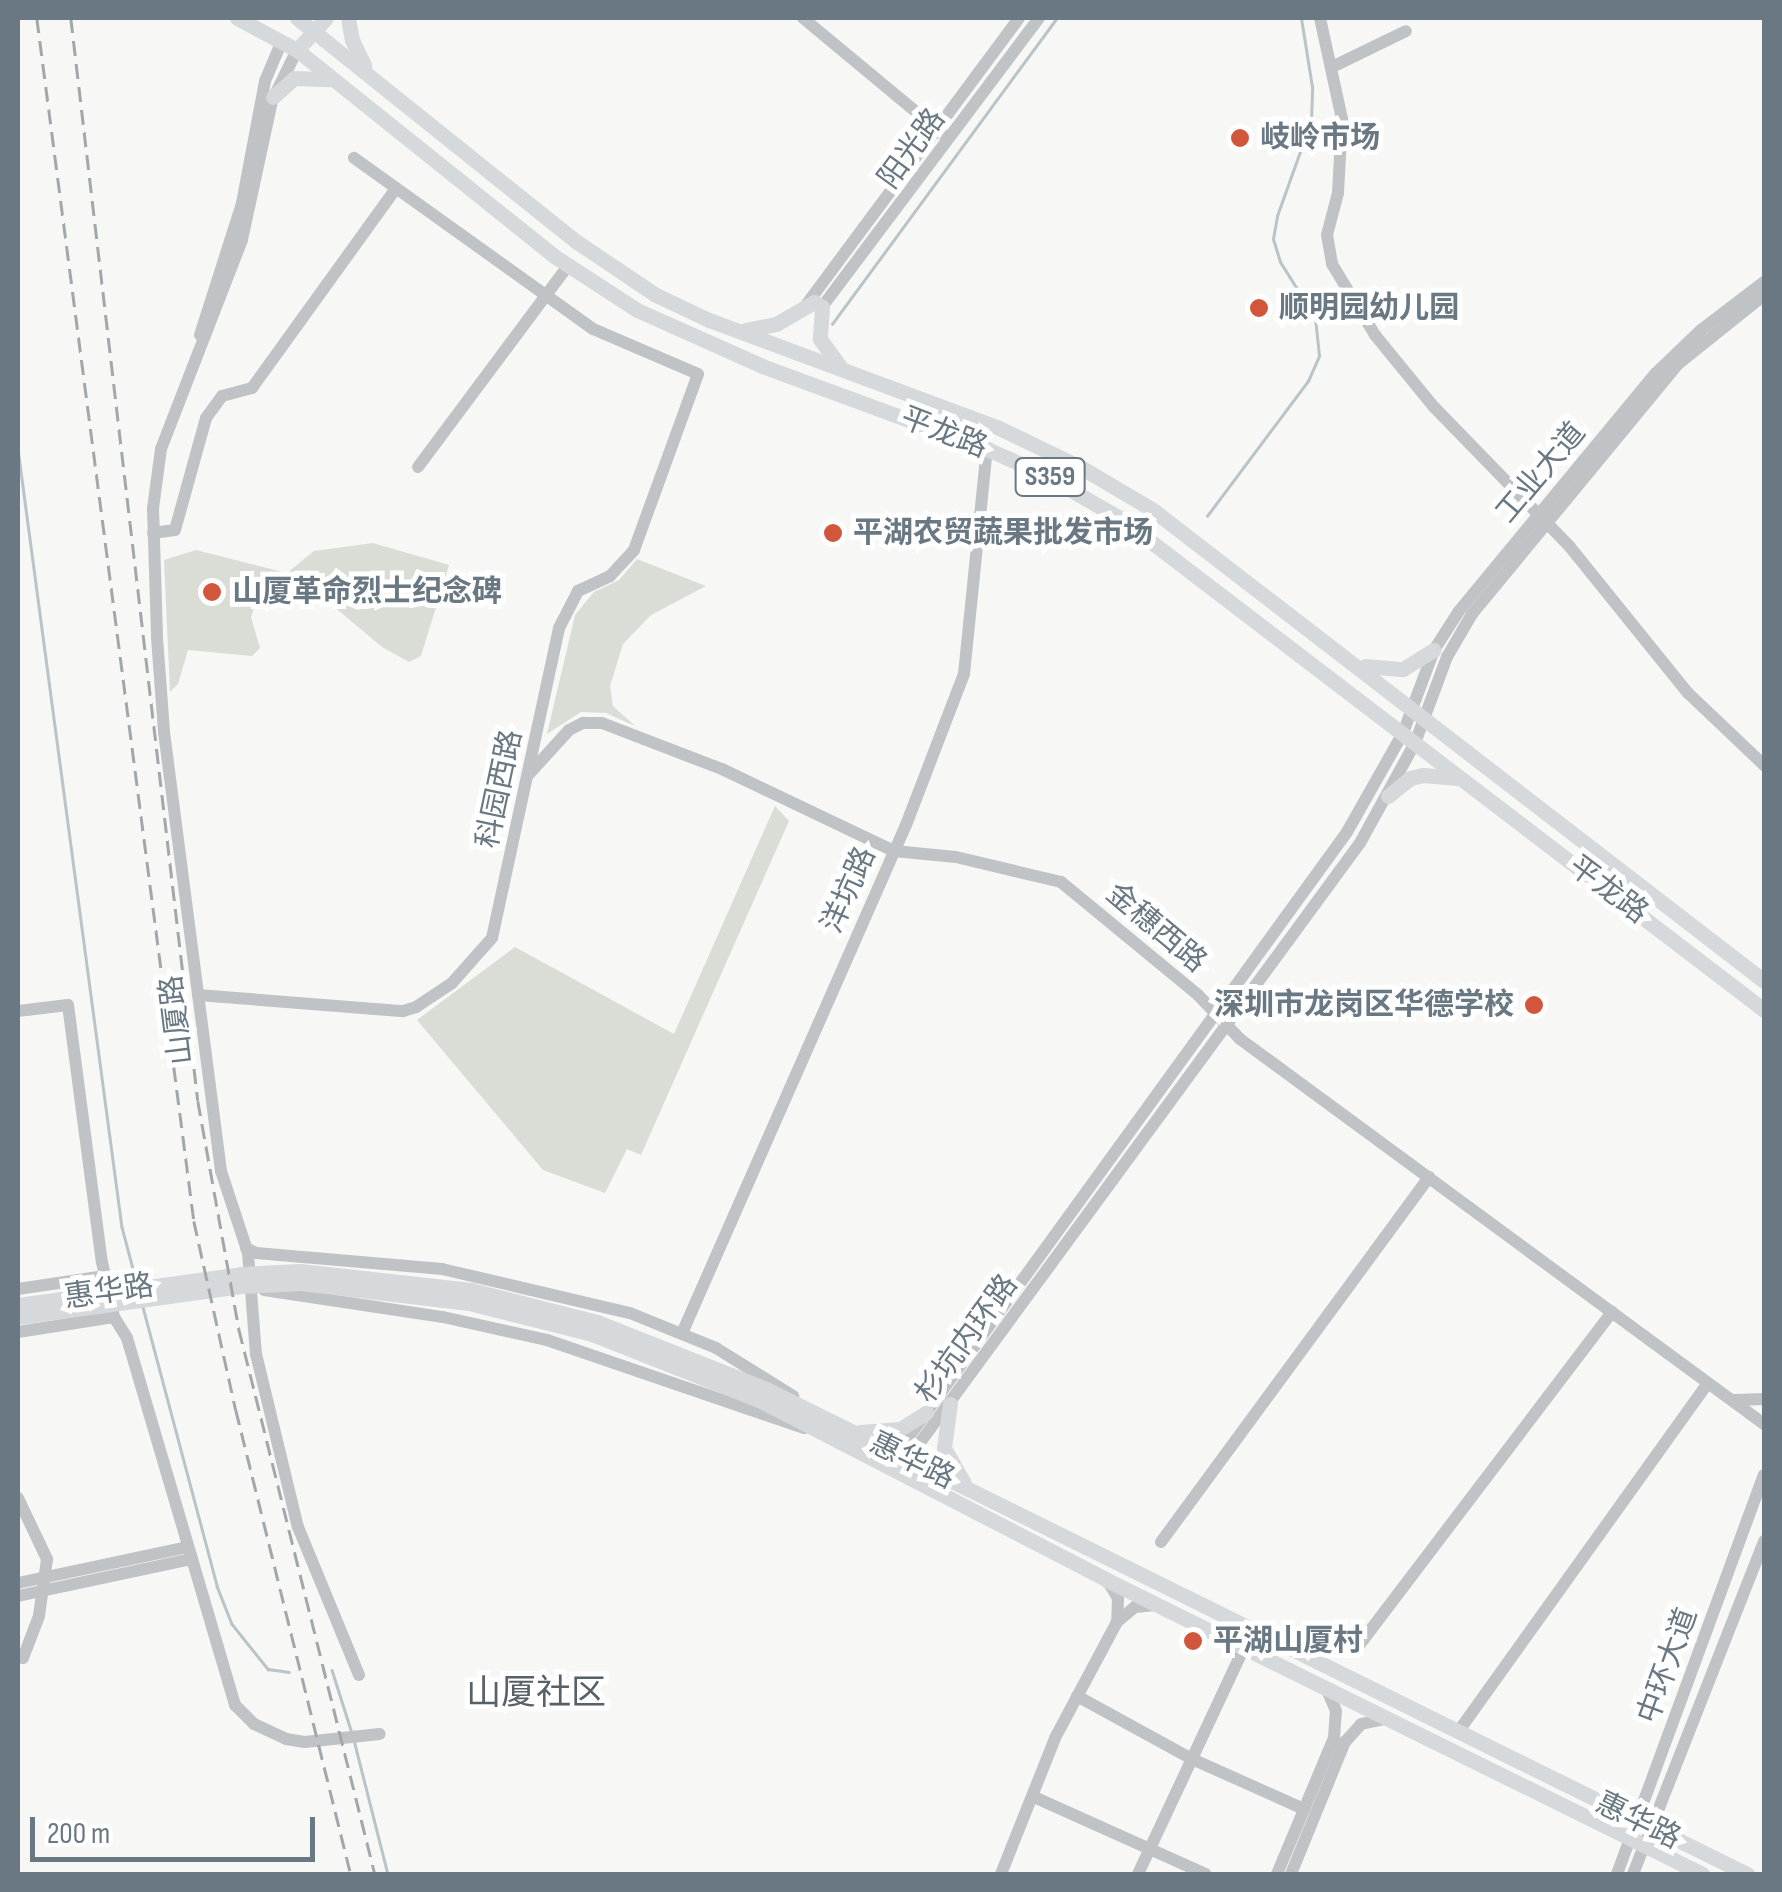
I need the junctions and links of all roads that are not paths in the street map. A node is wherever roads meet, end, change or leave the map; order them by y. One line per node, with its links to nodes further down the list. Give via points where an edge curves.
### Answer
1 (237, 18): 10 (main road, 平龙路 / S359)
2 (298, 18): 8 (main road, 平龙路 / S359); 10 (main road)
3 (348, 18): 12 (main road, via 356,52)
4 (803, 18): 15 (street)
5 (1019, 18): 15 (street, 阳光路)
6 (1039, 18): 16 (street, 阳光路)
7 (1320, 18): 11 (street)
8 (320, 24): 10 (main road); 12 (main road, 平龙路 / S359)
9 (1406, 32): 11 (street)
10 (290, 45): 13 (main road, 平龙路 / S359); 14 (street, 山厦路); 25 (street, 山厦路, via 265,81 242,203)
11 (1332, 68): 29 (street, via 1342,129 1328,236 1332,264 1375,336)
12 (373, 76): 24 (main road, 平龙路 / S359, via 606,264)
13 (340, 83): 14 (main road, via 300,77); 19 (main road, 平龙路 / S359)
14 (273, 97): 25 (street, 山厦路, via 248,222)
15 (938, 130): 16 (street); 23 (street, 阳光路)
16 (950, 140): 23 (street, 阳光路)
17 (354, 158): 18 (street)
18 (396, 188): 22 (street); 30 (street, via 252,388 222,396 206,418 175,530)
19 (568, 266): 22 (street); 27 (main road, 平龙路 / S359, via 670,327)
20 (1764, 282): 29 (street, 工业大道, via 1671,358)
21 (1764, 295): 29 (street, 工业大道, via 1678,364)
22 (546, 296): 28 (street); 36 (street, 科园西路, via 593,330 698,374 634,550 568,605)
23 (814, 306): 24 (main road, via 764,328); 26 (main road, via 820,339)
24 (731, 328): 26 (main road, 平龙路 / S359)
25 (198, 347): 30 (street, 山厦路, via 161,449)
26 (848, 373): 32 (main road, 平龙路 / S359, via 999,428 1116,486)
27 (987, 449): 34 (main road, 平龙路 / S359, via 1120,518); 39 (street, 洋坑路, via 964,674)
28 (418, 467)
29 (1543, 518): 31 (street, 工业大道, via 1459,611); 33 (street, 工业大道, via 1458,635); 35 (street, via 1688,694)
30 (153, 532): 41 (street, 山厦路, via 164,732)
31 (1434, 650): 32 (main road, via 1413,666 1392,670); 33 (street, 工业大道)
32 (1347, 657): 33 (main road, 平龙路 / S359)
33 (1418, 712): 34 (street, 工业大道); 40 (main road, 平龙路 / S359)
34 (1409, 738): 37 (main road, 平龙路 / S359); 38 (street, 杉坑内环路); 44 (street, 杉坑内环路)
35 (1764, 766)
36 (529, 774): 39 (street, 金穗西路, via 568,730 602,722); 41 (street, 科园西路, via 492,938 428,1000 403,1011)
37 (1468, 783): 38 (main road, via 1422,774); 42 (main road, 平龙路 / S359)
38 (1388, 796): 45 (street, 杉坑内环路)
39 (894, 852): 44 (street, 金穗西路, via 956,857 1061,882); 57 (street, 洋坑路)
40 (1764, 981)
41 (198, 995): 47 (street, 山厦路, via 222,1171)
42 (1764, 1010)
43 (18, 1011): 48 (street, via 68,1005)
44 (1216, 1014): 45 (street, 金穗西路); 62 (street, 杉坑内环路)
45 (1228, 1026): 46 (street, 金穗西路); 61 (street, 杉坑内环路)
46 (1429, 1177): 53 (street, 金穗西路); 70 (street)
47 (246, 1248): 50 (street, 山厦路); 57 (street, via 496,1278)
48 (105, 1276): 49 (street); 55 (street)
49 (18, 1289)
50 (251, 1289): 64 (street, via 443,1317 547,1340 747,1411); 82 (street, 山厦路, via 256,1354 298,1527)
51 (470, 1297): 52 (main road, 惠华路, via 300,1271); 54 (main road, 惠华路, via 301,1283); 64 (main road, 惠华路, via 533,1304 662,1344)
52 (18, 1305)
53 (1612, 1312): 58 (street, 金穗西路); 79 (street)
54 (18, 1317)
55 (114, 1317): 56 (street); 72 (street, via 127,1338)
56 (18, 1332)
57 (682, 1332): 64 (street, via 751,1369)
58 (1708, 1383): 60 (street, 金穗西路); 86 (street)
59 (1764, 1399): 60 (street)
60 (1732, 1400): 63 (street, 金穗西路)
61 (950, 1404): 66 (street, 杉坑内环路); 68 (main road, via 944,1448)
62 (926, 1414): 65 (main road, via 885,1433); 66 (street, 杉坑内环路)
63 (1764, 1424)
64 (825, 1426): 65 (main road, 惠华路); 66 (main road, 惠华路)
65 (851, 1430): 66 (main road, 惠华路)
66 (901, 1461): 68 (main road, 惠华路); 73 (main road, 惠华路)
67 (1764, 1475): 91 (street, 中环大道)
68 (970, 1489): 86 (main road, 惠华路)
69 (18, 1498): 75 (street, via 47,1559)
70 (1161, 1542)
71 (1764, 1542): 91 (street, 中环大道)
72 (189, 1554): 75 (street); 87 (street, via 235,1705 254,1724 305,1742)
73 (1107, 1580): 77 (main road, 惠华路); 78 (street, via 1118,1598)
74 (18, 1583): 75 (street)
75 (44, 1583): 76 (street); 81 (street)
76 (18, 1596)
77 (1160, 1606): 78 (street, via 1135,1607); 80 (main road, 惠华路)
78 (1117, 1622): 84 (street)
79 (1360, 1644)
80 (1245, 1646): 83 (main road, 惠华路); 88 (street)
81 (23, 1658)
82 (359, 1675)
83 (1326, 1688): 85 (main road, 惠华路); 90 (street, via 1337,1724)
84 (1077, 1696): 88 (street); 89 (street)
85 (1389, 1719): 92 (main road, 惠华路); 98 (street, via 1351,1732)
86 (1458, 1732): 91 (main road, 惠华路)
87 (380, 1734)
88 (1192, 1759): 90 (street); 93 (street)
89 (1034, 1797): 93 (street); 94 (street)
90 (1304, 1809): 97 (street)
91 (1644, 1825): 92 (street, 中环大道); 102 (main road, 惠华路)
92 (1638, 1841): 99 (street, 中环大道); 100 (street, 中环大道); 101 (main road, 惠华路)
93 (1150, 1850): 95 (street); 96 (street)
94 (1001, 1874)
95 (1138, 1874)
96 (1205, 1874)
97 (1277, 1874)
98 (1291, 1874)
99 (1617, 1874)
100 (1633, 1874)
101 (1702, 1874)
102 (1748, 1874)

